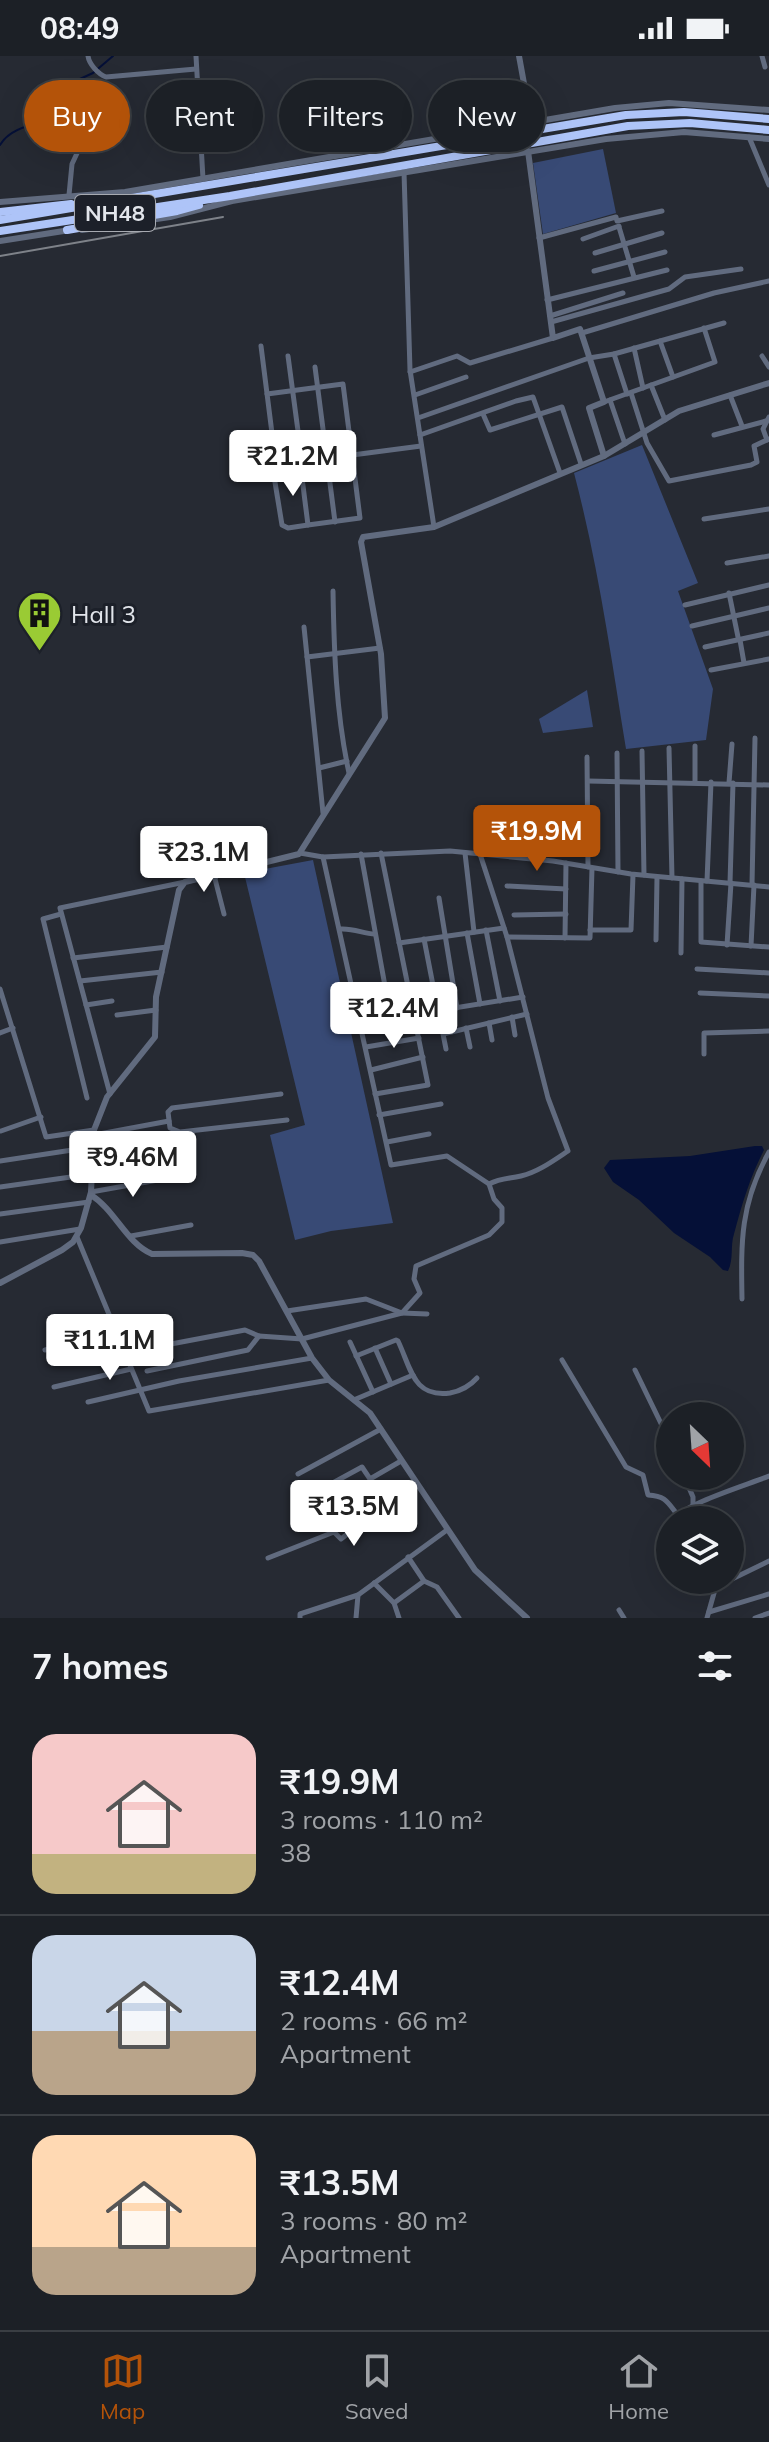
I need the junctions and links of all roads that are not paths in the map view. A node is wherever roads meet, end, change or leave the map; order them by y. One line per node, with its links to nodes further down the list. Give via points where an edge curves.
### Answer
1 (88, 56): 6 (street, via 106,77)
2 (196, 56): 6 (street)
3 (519, 56): 7 (street)
4 (762, 56): 5 (street)
5 (765, 67)
6 (196, 69): 20 (street)
7 (523, 80)
8 (769, 110): 10 (street, via 648,104)
9 (769, 119): 25 (highway, NH48, via 666,112 606,118)
10 (545, 120)
11 (769, 130): 23 (highway, NH48, via 654,124 600,130)
12 (749, 137): 13 (street); 15 (street, via 660,132); 21 (street)
13 (769, 139)
14 (428, 140): 20 (street)
15 (545, 149)
16 (78, 152): 22 (street)
17 (522, 152): 19 (street)
18 (528, 152): 33 (street)
19 (404, 172): 30 (street, via 108,228); 61 (street)
20 (203, 179): 22 (street)
21 (769, 185)
22 (69, 195): 24 (street)
23 (230, 196): 30 (highway); 31 (highway, NH48)
24 (0, 202)
25 (94, 204): 27 (highway); 28 (highway, NH48)
26 (662, 211): 29 (street)
27 (0, 212)
28 (0, 220)
29 (618, 224): 33 (street, via 616,217); 34 (street); 36 (street)
30 (67, 230): 35 (street)
31 (0, 231)
32 (662, 233): 36 (street)
33 (539, 238): 46 (street)
34 (583, 239)
35 (0, 241)
36 (624, 244): 38 (street); 39 (street)
37 (665, 252): 39 (street)
38 (595, 253)
39 (630, 262): 42 (street); 43 (street)
40 (741, 269): 47 (street, via 685,277 669,289)
41 (667, 270): 43 (street)
42 (594, 271)
43 (634, 277): 46 (street)
44 (769, 281): 50 (street)
45 (623, 293): 47 (street)
46 (547, 300): 47 (street)
47 (550, 319): 51 (street)
48 (724, 323): 49 (street)
49 (704, 328): 52 (street); 63 (street, via 715,362)
50 (582, 333): 51 (street, via 580,329); 58 (street)
51 (553, 338): 61 (street, via 470,363 457,356)
52 (660, 341): 54 (street); 63 (street)
53 (261, 346): 70 (street)
54 (634, 348): 55 (street); 67 (street)
55 (614, 354): 58 (street); 69 (street)
56 (288, 356): 68 (street)
57 (762, 356): 60 (street)
58 (589, 358): 73 (street); 76 (street)
59 (315, 367): 66 (street)
60 (769, 367)
61 (410, 372): 71 (street)
62 (466, 377): 71 (street)
63 (673, 377): 65 (street)
64 (769, 383): 72 (street)
65 (651, 385): 67 (street); 78 (street)
66 (317, 388): 68 (street); 86 (street, via 343,384); 88 (street)
67 (643, 388): 69 (street)
68 (293, 391): 70 (street); 89 (street)
69 (629, 393): 73 (street); 80 (street)
70 (267, 394): 91 (street)
71 (415, 395): 76 (street)
72 (730, 395): 78 (street); 79 (street)
73 (607, 401): 84 (street); 87 (street, via 589,408)
74 (538, 413): 75 (street, via 490,430); 75 (street, via 533,397); 90 (street, via 562,407); 92 (street)
75 (483, 414): 81 (street)
76 (418, 418): 81 (street)
77 (767, 419): 79 (street); 83 (street, via 763,429)
78 (665, 420): 80 (street)
79 (742, 426): 82 (street)
80 (645, 432): 83 (street, via 669,481 751,465 757,462 754,446); 84 (street)
81 (420, 435): 85 (street)
82 (714, 435)
83 (768, 440)
84 (625, 444): 87 (street)
85 (421, 446): 86 (street); 97 (street)
86 (352, 455): 88 (street); 95 (street, via 360,518)
87 (604, 456): 90 (street)
88 (326, 458): 89 (street); 95 (street)
89 (301, 462): 91 (street); 96 (street)
90 (581, 464): 92 (street)
91 (276, 465): 96 (street, via 282,525)
92 (560, 473): 97 (street)
93 (769, 509): 94 (street)
94 (704, 519)
95 (335, 522): 96 (street)
96 (308, 525)
97 (434, 527): 111 (street, via 363,537)
98 (769, 556): 99 (street)
99 (727, 563)
100 (769, 585): 102 (street)
101 (333, 591): 112 (street)
102 (729, 593): 103 (street); 105 (street)
103 (685, 605)
104 (769, 608): 105 (street)
105 (733, 616): 106 (street); 109 (street)
106 (692, 626)
107 (304, 627): 113 (street)
108 (769, 633): 109 (street)
109 (739, 638): 110 (street); 115 (street)
110 (705, 647)
111 (380, 648): 112 (street); 126 (street, via 385,718)
112 (334, 652): 113 (street); 124 (street)
113 (307, 657): 125 (street)
114 (769, 659): 115 (street)
115 (744, 663): 116 (street)
116 (711, 670)
117 (755, 738): 134 (street)
118 (732, 744): 133 (street)
119 (695, 746): 131 (street)
120 (669, 748): 130 (street)
121 (642, 751): 129 (street)
122 (617, 753): 128 (street)
123 (587, 757): 127 (street)
124 (347, 761): 125 (street); 126 (street)
125 (319, 768): 136 (street)
126 (350, 774): 136 (street)
127 (588, 781): 128 (street); 144 (street)
128 (617, 781): 129 (street); 145 (street)
129 (643, 781): 130 (street); 148 (street)
130 (670, 781): 131 (street); 150 (street)
131 (695, 782): 132 (street)
132 (711, 782): 133 (street); 152 (street)
133 (731, 783): 134 (street); 154 (street)
134 (754, 784): 135 (street); 155 (street)
135 (769, 785)
136 (323, 813): 137 (street)
137 (300, 853): 142 (street); 146 (street)
138 (381, 853): 139 (street); 140 (street); 175 (street)
139 (465, 853): 141 (street); 168 (street)
140 (361, 854): 142 (street); 169 (street)
141 (480, 854): 143 (street); 164 (street)
142 (323, 857): 165 (street)
143 (566, 863): 144 (street); 158 (street)
144 (590, 867): 145 (street); 167 (street)
145 (618, 872): 147 (street)
146 (217, 874): 153 (street); 161 (street)
147 (633, 875): 148 (street); 167 (street, via 631,930)
148 (644, 875): 149 (street)
149 (657, 877): 150 (street); 174 (street)
150 (672, 878): 151 (street)
151 (682, 879): 152 (street); 180 (street)
152 (704, 881): 154 (street); 176 (street, via 701,942)
153 (185, 882): 160 (street, via 60,908); 178 (street)
154 (731, 883): 155 (street); 176 (street)
155 (753, 885): 157 (street); 177 (street)
156 (507, 886): 158 (street)
157 (769, 887)
158 (566, 889): 162 (street)
159 (439, 898): 170 (street)
160 (62, 914): 181 (street); 220 (street, via 43,919)
161 (224, 914)
162 (566, 914): 163 (street); 172 (street)
163 (514, 915)
164 (504, 928): 166 (street); 171 (street)
165 (340, 929): 169 (street); 202 (street)
166 (486, 930): 168 (street); 191 (street)
167 (590, 930): 172 (street, via 590,938)
168 (470, 932): 170 (street); 192 (street)
169 (375, 934): 201 (street)
170 (445, 936): 173 (street); 194 (street)
171 (507, 937): 172 (street); 189 (street)
172 (565, 938)
173 (424, 939): 175 (street); 196 (street)
174 (656, 940)
175 (399, 943): 199 (street)
176 (727, 945): 177 (street)
177 (751, 946): 179 (street)
178 (167, 947): 181 (street); 183 (street)
179 (769, 947)
180 (681, 953)
181 (73, 958): 185 (street)
182 (697, 969): 184 (street)
183 (162, 972): 185 (street); 195 (street)
184 (769, 973)
185 (80, 981): 193 (street)
186 (0, 989): 204 (street)
187 (700, 993): 188 (street)
188 (769, 996)
189 (523, 997): 191 (street); 197 (street)
190 (112, 1001): 193 (street)
191 (500, 1001): 192 (street)
192 (480, 1004): 194 (street)
193 (86, 1005): 219 (street)
194 (457, 1008): 196 (street)
195 (156, 1010): 198 (street); 219 (street, via 153,1042)
196 (438, 1011): 199 (street)
197 (527, 1014): 200 (street); 235 (street, via 568,1151 547,1165)
198 (117, 1015)
199 (414, 1016): 201 (street); 209 (street)
200 (512, 1017): 203 (street); 208 (street)
201 (391, 1019): 202 (street)
202 (361, 1023): 211 (street)
203 (489, 1023): 205 (street); 210 (street)
204 (13, 1028): 207 (street); 223 (street)
205 (466, 1028): 212 (street); 213 (street, via 443,1034)
206 (769, 1031): 214 (street, via 704,1033)
207 (0, 1033)
208 (515, 1035)
209 (419, 1038): 211 (street); 215 (street)
210 (492, 1040)
211 (366, 1047): 216 (street)
212 (470, 1047)
213 (446, 1049)
214 (704, 1054)
215 (423, 1057): 216 (street); 218 (street, via 428,1085)
216 (371, 1070): 218 (street)
217 (281, 1094): 225 (street, via 172,1108)
218 (375, 1094): 222 (street)
219 (110, 1095): 227 (street)
220 (87, 1098)
221 (441, 1104): 222 (street)
222 (379, 1115): 229 (street)
223 (41, 1117): 226 (street); 227 (street, via 46,1137)
224 (287, 1120): 225 (street, via 180,1132 170,1128)
225 (169, 1121): 227 (street)
226 (1, 1131)
227 (93, 1133): 230 (street)
228 (429, 1134): 229 (street)
229 (386, 1142): 235 (street, via 391,1165 447,1156)
230 (92, 1147): 232 (street); 233 (street)
231 (769, 1152): 245 (street, via 741,1232)
232 (0, 1161)
233 (92, 1174): 236 (street); 237 (street)
234 (169, 1178): 237 (street)
235 (489, 1184): 247 (street, via 502,1208 502,1222 489,1235 416,1266 420,1293)
236 (0, 1187)
237 (91, 1196): 238 (street); 240 (street); 241 (street, via 104,1203)
238 (0, 1214)
239 (191, 1225): 241 (street)
240 (81, 1228): 242 (street); 243 (street)
241 (131, 1236): 246 (street, via 141,1250 152,1254 253,1255)
242 (77, 1237): 244 (street); 249 (street)
243 (0, 1242)
244 (0, 1283)
245 (742, 1299)
246 (287, 1311): 247 (street, via 366,1299); 251 (street)
247 (402, 1313): 248 (street); 251 (street)
248 (427, 1314)
249 (115, 1334): 254 (street); 259 (street)
250 (259, 1336): 251 (street); 255 (street, via 245,1330); 261 (street, via 248,1350)
251 (302, 1339): 257 (street)
252 (350, 1342): 256 (street)
253 (375, 1348): 256 (street); 262 (street, via 398,1341); 265 (street)
254 (45, 1350)
255 (134, 1351)
256 (356, 1356): 268 (street)
257 (312, 1358): 264 (street); 267 (street)
258 (562, 1360): 280 (street, via 626,1467 643,1475 648,1495 662,1496)
259 (131, 1369): 266 (street); 267 (street)
260 (635, 1370): 271 (street)
261 (147, 1371)
262 (413, 1375): 263 (street, via 424,1391 436,1394 461,1390); 265 (street)
263 (477, 1378)
264 (329, 1380): 267 (street, via 149,1411); 269 (street)
265 (391, 1384): 268 (street)
266 (54, 1387)
267 (140, 1390): 270 (street)
268 (373, 1392): 269 (street)
269 (356, 1399): 272 (street)
270 (88, 1402)
271 (656, 1413)
272 (381, 1429): 273 (street); 274 (street)
273 (401, 1461): 276 (street); 278 (street, via 370,1479 362,1467)
274 (298, 1474)
275 (769, 1476): 279 (street)
276 (417, 1484): 282 (street); 284 (street, via 341,1539 334,1532)
277 (690, 1490): 279 (street)
278 (307, 1497)
279 (693, 1504): 281 (street)
280 (670, 1506)
281 (689, 1506)
282 (447, 1530): 283 (street); 300 (street, via 475,1570)
283 (408, 1557): 287 (street); 288 (street)
284 (268, 1558)
285 (769, 1561): 286 (street)
286 (744, 1573)
287 (424, 1581): 292 (street); 299 (street, via 437,1587)
288 (374, 1583): 291 (street); 292 (street)
289 (713, 1594): 295 (street)
290 (769, 1594): 295 (street)
291 (358, 1595): 296 (street); 297 (street)
292 (394, 1603): 298 (street)
293 (619, 1610): 301 (street)
294 (769, 1613): 302 (street)
295 (708, 1615)
296 (300, 1618)
297 (356, 1618)
298 (399, 1618)
299 (459, 1618)
300 (527, 1618)
301 (624, 1618)
302 (755, 1618)

